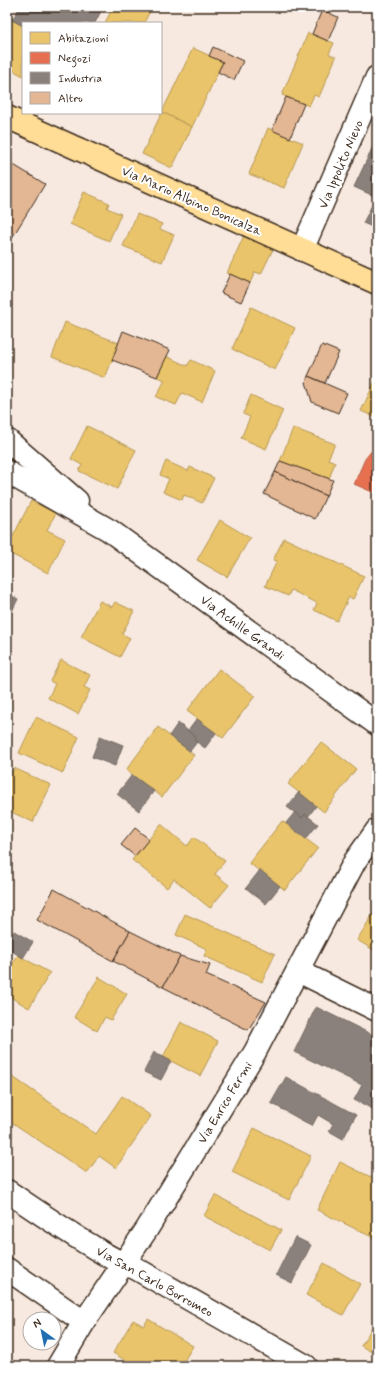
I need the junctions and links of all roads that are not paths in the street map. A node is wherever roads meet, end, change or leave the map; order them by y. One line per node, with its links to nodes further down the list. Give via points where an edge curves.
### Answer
1 (377, 77): 3 (street, Via Ippolito Nievo)
2 (7, 117): 3 (main road, Via Mario Albino Bonicalza)
3 (302, 250): 4 (main road, Via Mario Albino Bonicalza)
4 (377, 283)
5 (7, 440): 7 (street, Via Achille Grandi)
6 (7, 472): 7 (street, Via Achille Grandi)
7 (109, 530): 8 (street, Via Achille Grandi)
8 (377, 724)
9 (377, 830): 10 (street, Via Enrico Fermi, via 355,861)
10 (298, 970): 11 (street); 13 (street, Via Enrico Fermi, via 255,1052 147,1229)
11 (377, 1010)
12 (7, 1191): 13 (street, Via San Carlo Borromeo)
13 (122, 1264): 15 (street, Via Enrico Fermi); 17 (street, Via San Carlo Borromeo, via 135,1268)
14 (7, 1269): 15 (street)
15 (84, 1322): 16 (street, Via Enrico Fermi)
16 (58, 1366)
17 (306, 1366)

